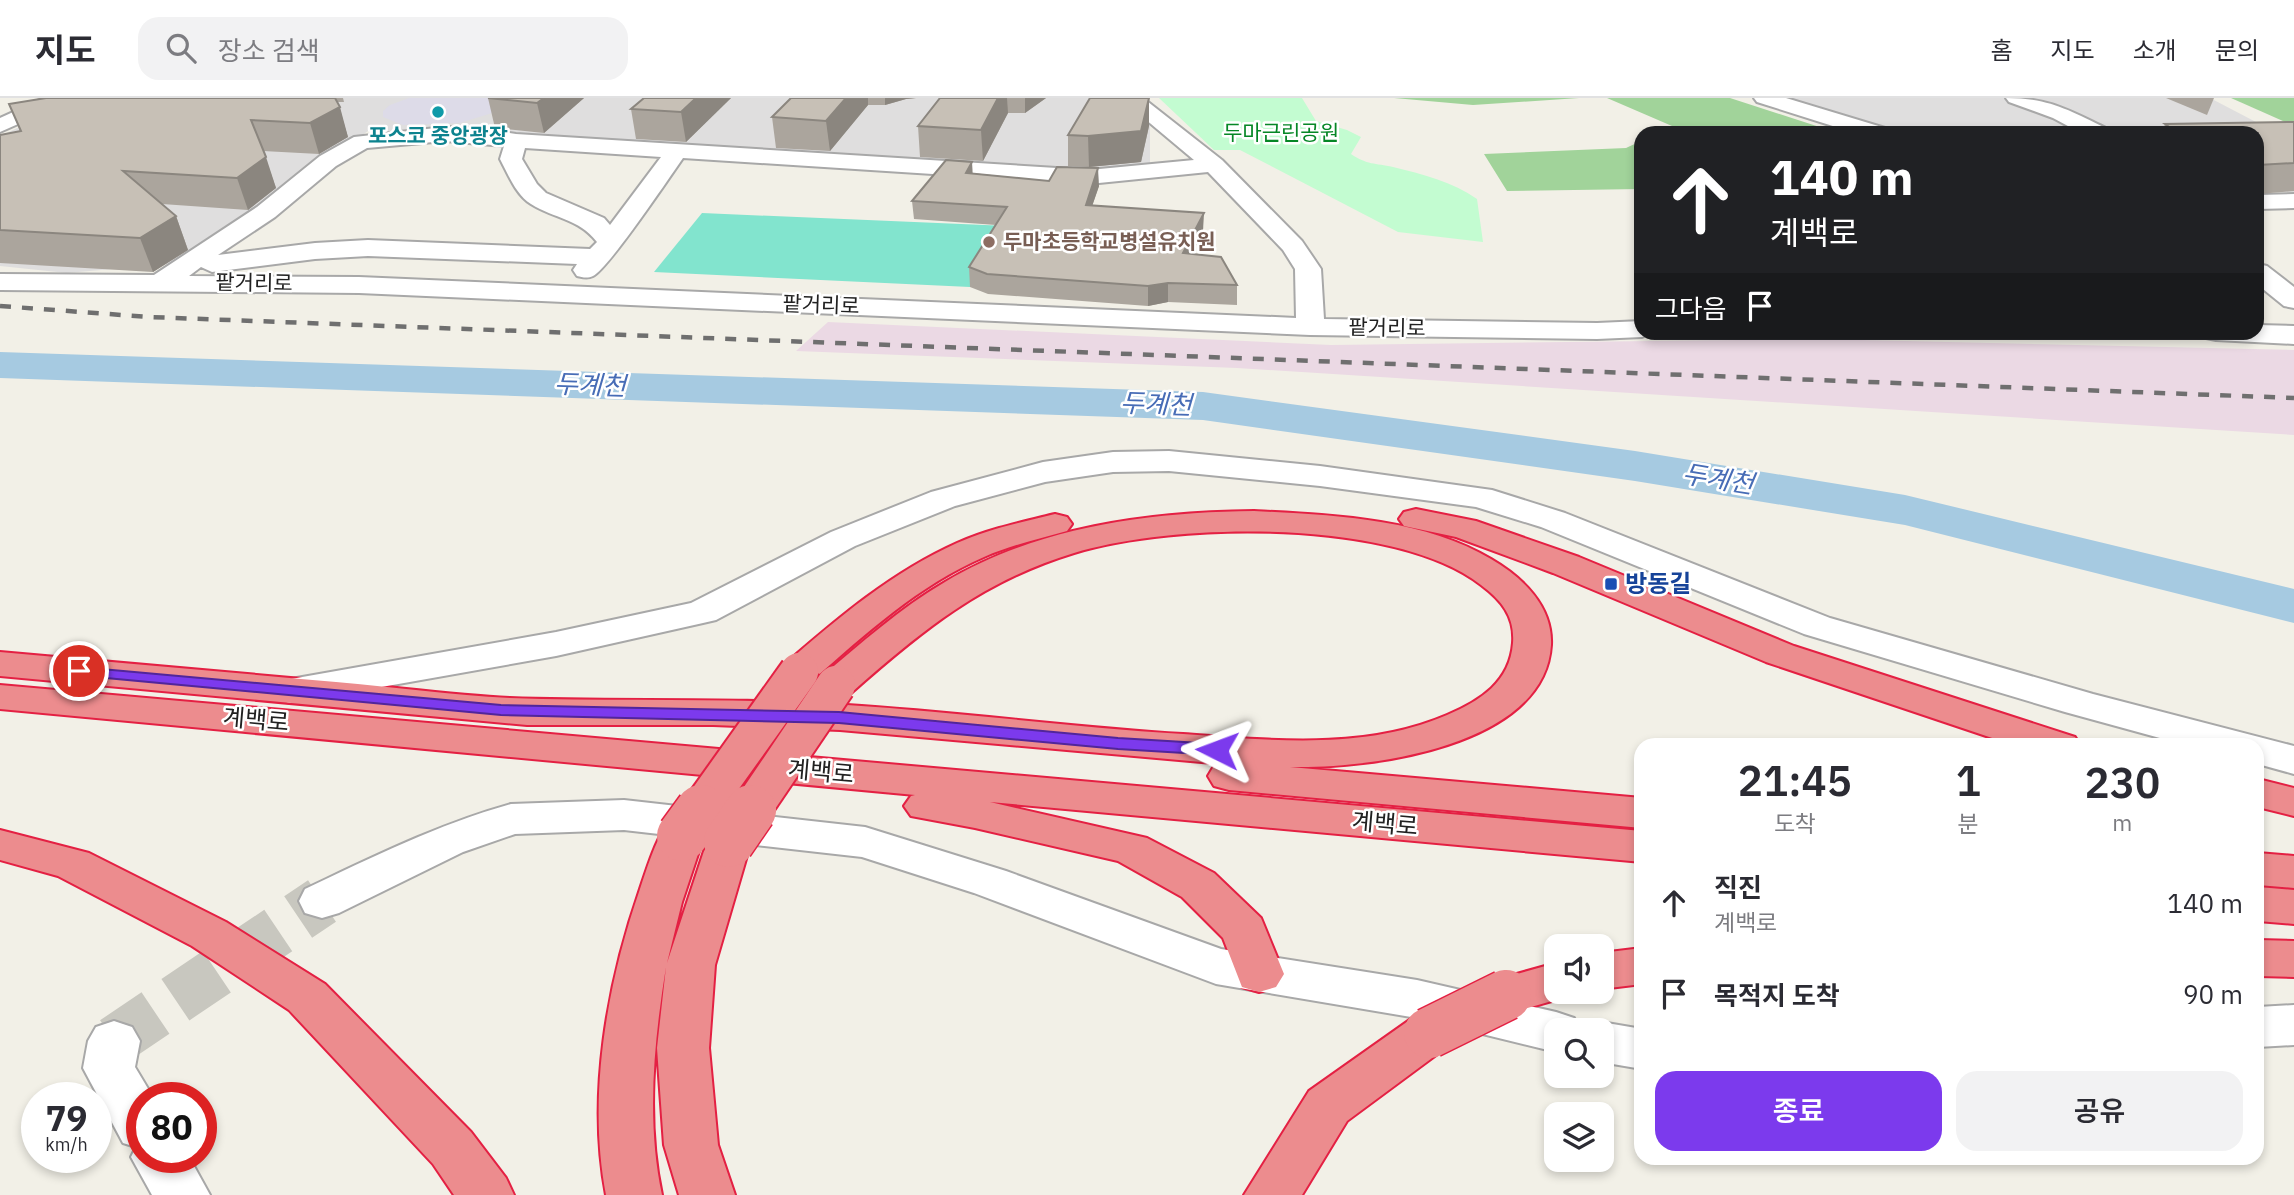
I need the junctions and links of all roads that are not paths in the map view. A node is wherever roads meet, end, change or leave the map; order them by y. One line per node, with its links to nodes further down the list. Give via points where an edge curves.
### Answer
1 (1130, 98): 11 (street)
2 (1765, 98): 7 (street)
3 (2016, 98): 8 (street)
4 (53, 102): 5 (street); 6 (street)
5 (0, 104)
6 (0, 126)
7 (1855, 126)
8 (2084, 126)
9 (516, 141): 10 (street); 14 (street, via 511,159 528,188 538,198 595,223); 15 (street, via 445,135 362,142 328,161 266,212)
10 (677, 151): 11 (street, via 1089,177); 14 (street)
11 (1214, 165): 20 (street, via 1293,246 1308,269)
12 (2294, 201): 13 (street)
13 (2264, 202)
14 (603, 250): 15 (street, via 368,248 255,257); 18 (street)
15 (170, 276): 17 (street, 팥거리로); 18 (street, 팥거리로)
16 (2264, 277): 19 (street)
17 (0, 282)
18 (564, 295): 20 (street, 팥거리로)
19 (2294, 300)
20 (1310, 327): 21 (street, 팥거리로)
21 (1634, 329)
22 (2264, 334): 23 (street)
23 (2294, 335)
24 (0, 664): 26 (highway, 계백로)
25 (818, 678): 28 (highway, via 978,578 1047,549 1132,530 1217,521 1311,524 1395,536 1453,552 1497,576 1526,607 1534,644 1525,674 1509,695 1470,721 1425,738 1355,751 1292,754 1118,744 839,717); 29 (highway, via 874,606 919,576 997,540 1087,516 1176,502 1265,501 1371,509 1464,528 1780,654); 37 (highway, bridge)
26 (291, 691): 28 (highway, 계백로); 30 (street, via 556,644 703,612 843,539 943,499 1043,472 1113,462 1169,461 1480,497 1553,520 1817,626)
27 (0, 697): 32 (highway, 계백로)
28 (501, 710): 36 (highway, 계백로)
29 (2036, 738)
30 (2210, 738)
31 (2264, 752): 33 (street)
32 (673, 759): 39 (highway, 계백로); 49 (highway, via 792,787 975,813 1131,849 1198,885 1244,930)
33 (2294, 760)
34 (2264, 794): 35 (highway)
35 (2294, 802)
36 (1634, 812)
37 (705, 839): 61 (highway, via 660,891 643,954 628,1059 627,1164); 62 (highway, via 683,1048 691,1144)
38 (0, 845): 60 (highway, via 73,864 209,934 307,997 452,1149)
39 (1634, 846)
40 (2264, 870): 41 (highway)
41 (2294, 872)
42 (322, 901): 49 (street, via 447,841 511,819 624,815 865,842 990,882 1216,966)
43 (2264, 904): 44 (highway)
44 (2294, 907)
45 (2264, 958): 46 (highway)
46 (2294, 959)
47 (1634, 967): 48 (highway)
48 (1614, 969)
49 (1259, 974): 53 (street, via 1417,999)
50 (1544, 985): 63 (highway, bridge, via 1506,995 1429,1033 1328,1106)
51 (2294, 1025): 52 (street)
52 (2264, 1027)
53 (1544, 1029)
54 (114, 1041): 57 (street, via 108,1068)
55 (1614, 1044): 56 (street)
56 (1634, 1048)
57 (126, 1099)
58 (169, 1173): 59 (street)
59 (182, 1195)
60 (486, 1195)
61 (634, 1195)
62 (707, 1195)
63 (1272, 1195)

